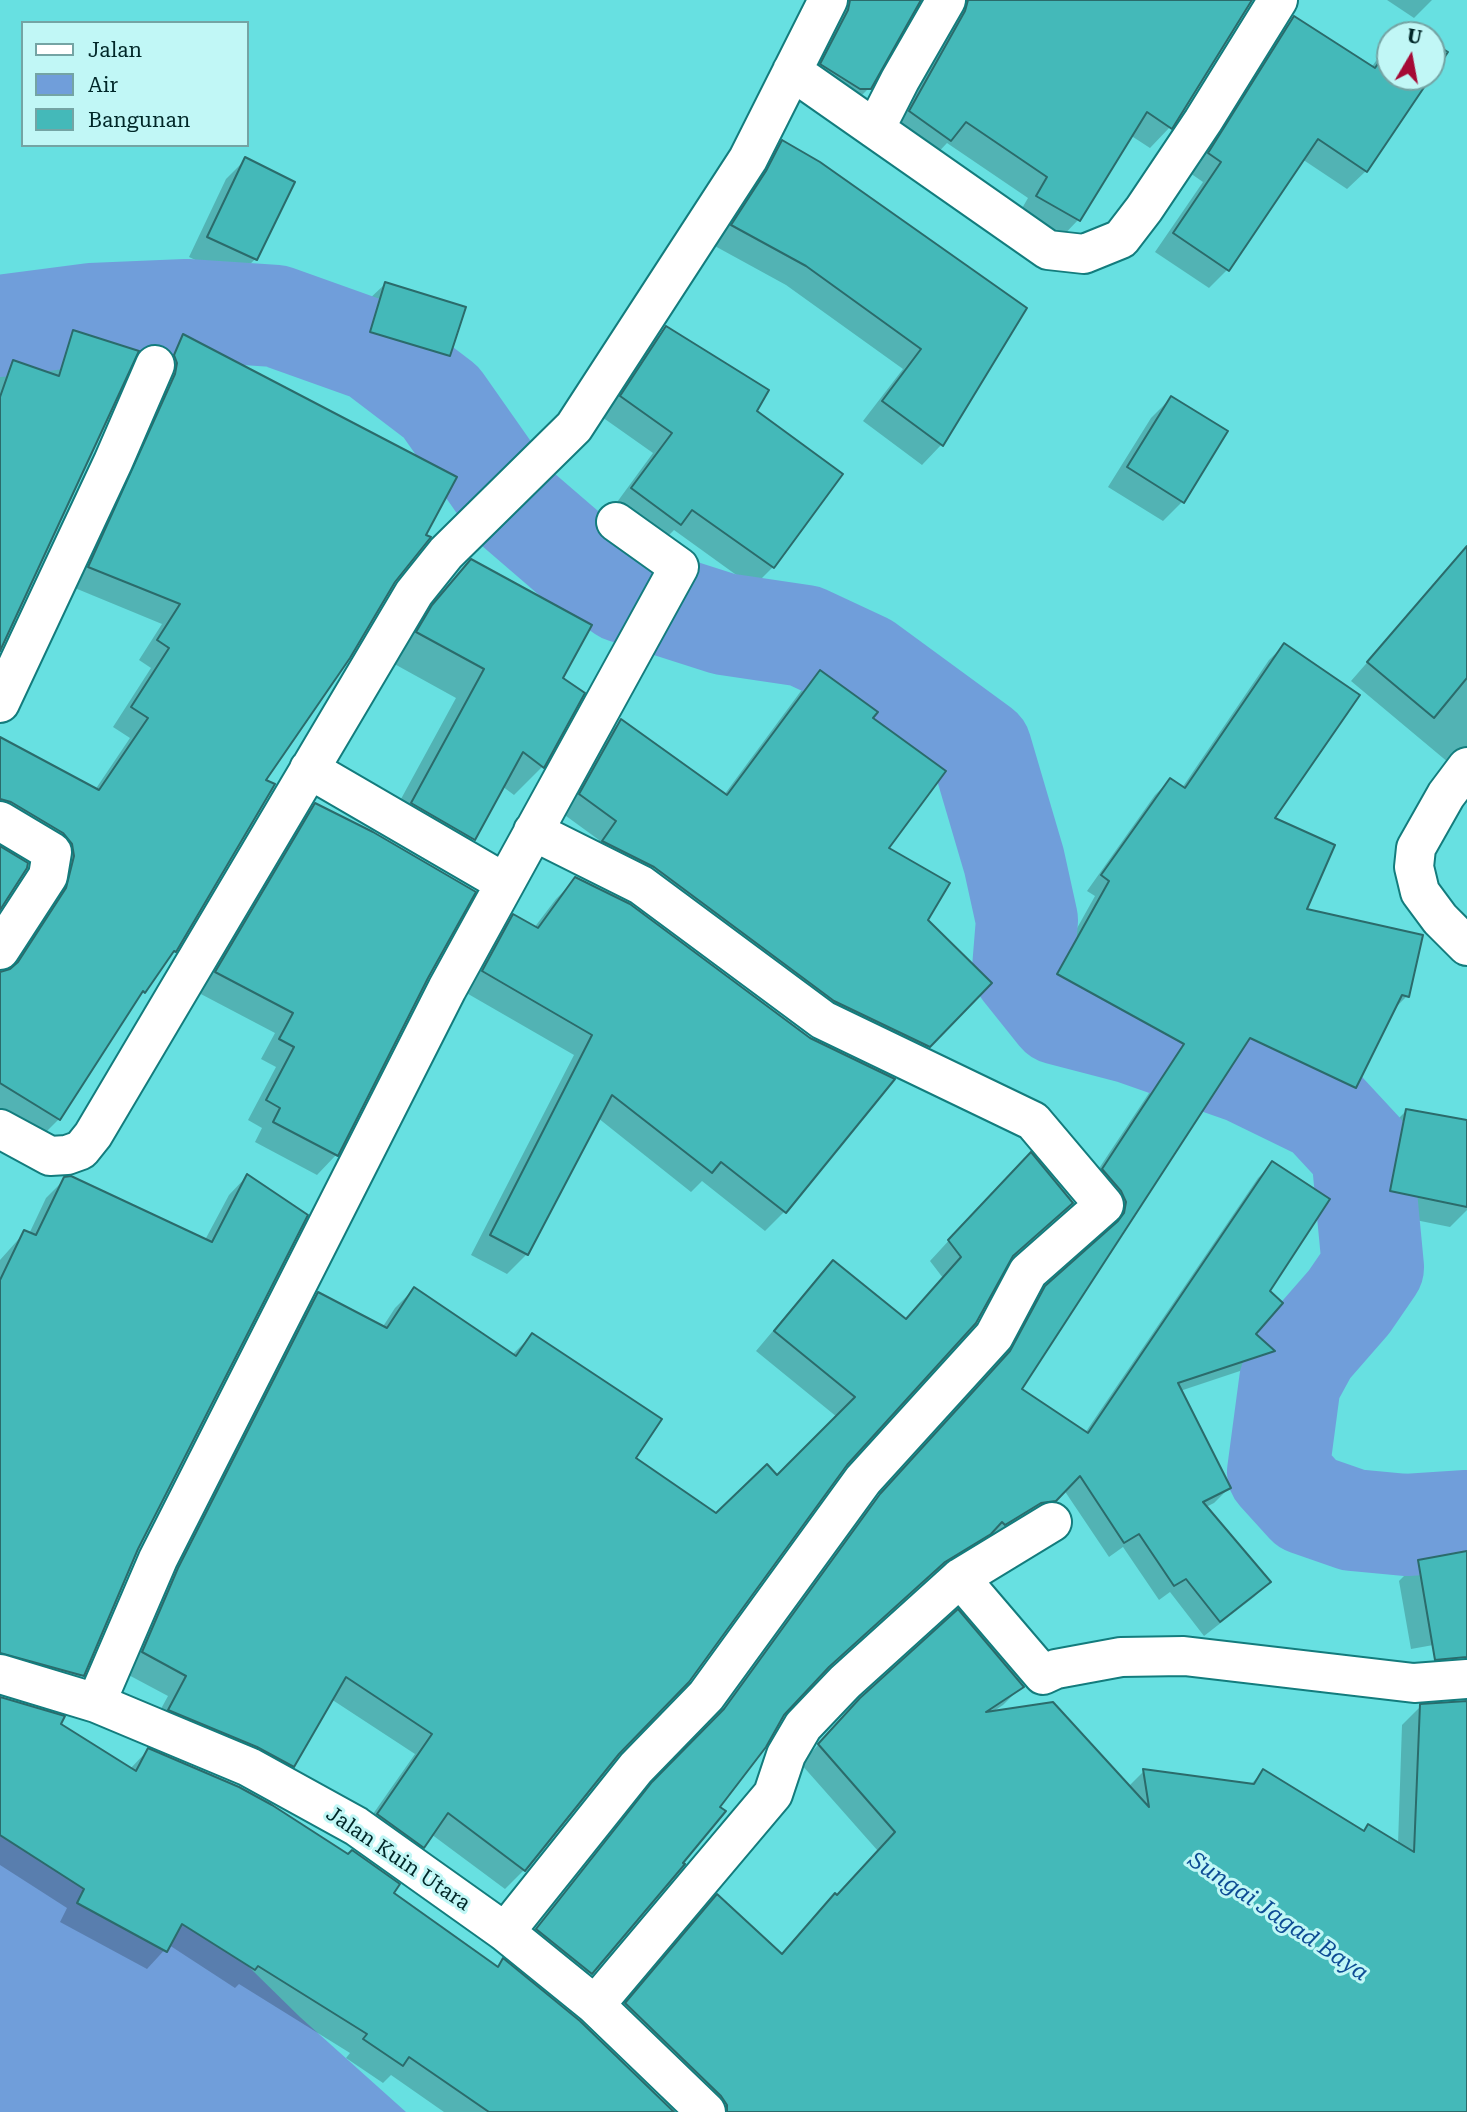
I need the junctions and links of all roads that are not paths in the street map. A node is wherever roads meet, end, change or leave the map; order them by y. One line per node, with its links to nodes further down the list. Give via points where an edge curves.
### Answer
1 (828, 0): 4 (street)
2 (946, 0): 5 (street)
3 (1278, 0): 5 (street, via 1144,209 1121,239 1084,254 1048,250)
4 (792, 71): 5 (street); 10 (street, via 747,159 574,427 446,554 414,593)
5 (875, 129)
6 (155, 365): 8 (street)
7 (616, 522): 12 (street, via 678,567)
8 (0, 703)
9 (1467, 767): 14 (street, via 1416,848 1413,867 1420,891)
10 (309, 769): 13 (street); 16 (street, via 81,1150 50,1156)
11 (0, 821): 15 (street, via 52,852 48,876)
12 (533, 831): 13 (street); 22 (street, via 641,885 823,1020 1032,1121 1104,1205 1028,1272 994,1336 863,1480 706,1696 636,1768)
13 (505, 883): 21 (street, via 446,989 158,1559)
14 (1467, 946)
15 (0, 950)
16 (0, 1129)
17 (1052, 1522): 18 (street)
18 (960, 1578): 20 (street, via 1043,1675 1121,1657 1184,1656 1414,1683); 23 (street, via 845,1682 803,1727 786,1755 773,1794)
19 (0, 1674): 21 (street, Jalan Kuin Utara)
20 (1467, 1679)
21 (96, 1703): 22 (street, Jalan Kuin Utara, via 249,1768 356,1826)
22 (505, 1932): 23 (street, Jalan Kuin Utara)
23 (595, 2006): 24 (street, Jalan Kuin Utara)
24 (706, 2112)

